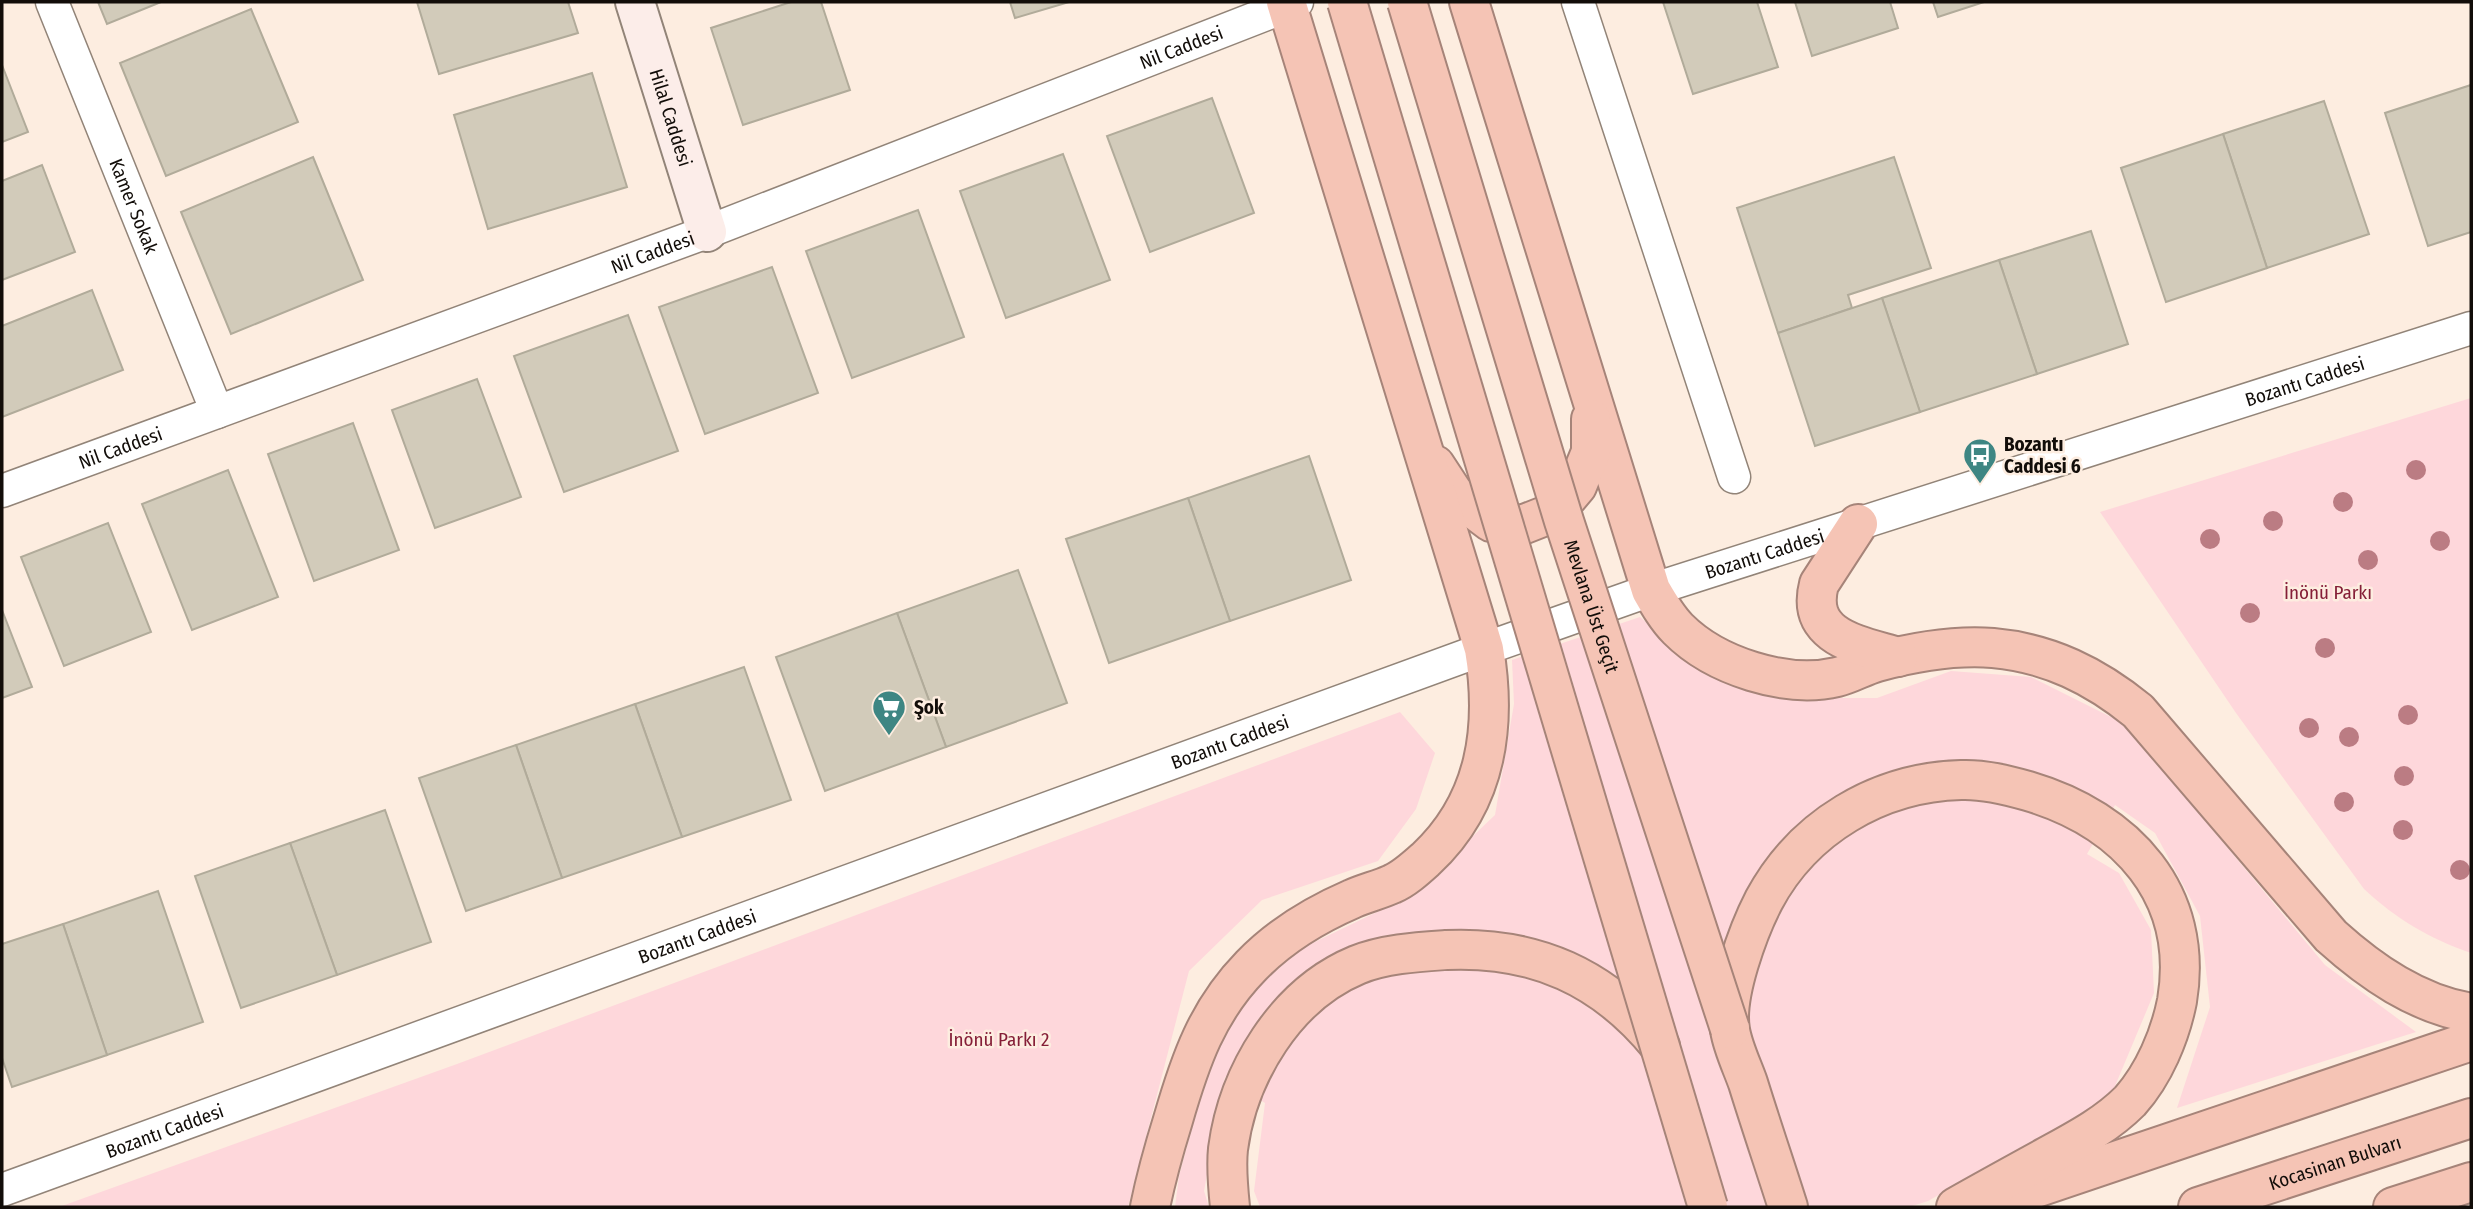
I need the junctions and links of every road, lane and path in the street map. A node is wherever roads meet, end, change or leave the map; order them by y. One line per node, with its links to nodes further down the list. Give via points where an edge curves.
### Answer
1 (52, 2): 11 (street, Kamer Sokak)
2 (635, 2): 8 (street, Hilal Caddesi)
3 (1346, 2): 22 (highway, bridge)
4 (1407, 2): 20 (highway, Mevlana Üst Geçit, bridge, via 1564,521)
5 (1469, 2): 10 (highway)
6 (1578, 2): 13 (street)
7 (1290, 3): 8 (street, Nil Caddesi); 12 (highway)
8 (706, 232): 11 (street, Nil Caddesi)
9 (2471, 327): 15 (street, Bozantı Caddesi)
10 (1591, 400): 12 (highway, via 1591,452 1577,486 1555,512 1522,525 1491,522 1454,494); 16 (highway)
11 (217, 412): 14 (street, Nil Caddesi)
12 (1425, 449): 17 (highway)
13 (1734, 477)
14 (2, 491)
15 (1858, 524): 16 (street, Bozantı Caddesi); 18 (highway, via 1819,584 1819,617 1840,639)
16 (1651, 590): 17 (street, Bozantı Caddesi); 18 (highway, via 1678,629 1697,645 1747,670 1805,680 1836,677)
17 (1484, 649): 25 (street, Bozantı Caddesi); 26 (highway, via 1488,736 1471,798 1454,827 1437,848 1395,883 1315,916 1279,941 1227,994 1191,1058)
18 (1898, 657): 19 (highway, via 1957,648 2027,653 2061,663 2114,692 2145,718 2331,936 2391,983 2426,1000)
19 (2471, 1013)
20 (1730, 1029): 29 (highway, Mevlana Üst Geçit); 30 (highway, via 1741,955 1769,891 1808,840 1852,809 1907,788 1963,780 2046,796 2102,824 2142,860 2166,897 2173,918 2179,986 2164,1046 2141,1086 2098,1128)
21 (2471, 1041): 31 (highway)
22 (1660, 1046): 27 (highway, via 1640,1021 1592,983 1530,957 1493,950 1427,951 1367,962 1340,973 1288,1016 1256,1061 1234,1118 1228,1149); 28 (highway, bridge)
23 (2471, 1118): 32 (highway, Kocasinan Bulvarı)
24 (2471, 1182): 33 (highway)
25 (2, 1190)
26 (1150, 1207)
27 (1230, 1207)
28 (1708, 1207)
29 (1788, 1207)
30 (1956, 1207)
31 (1978, 1207)
32 (2198, 1207)
33 (2393, 1207)

